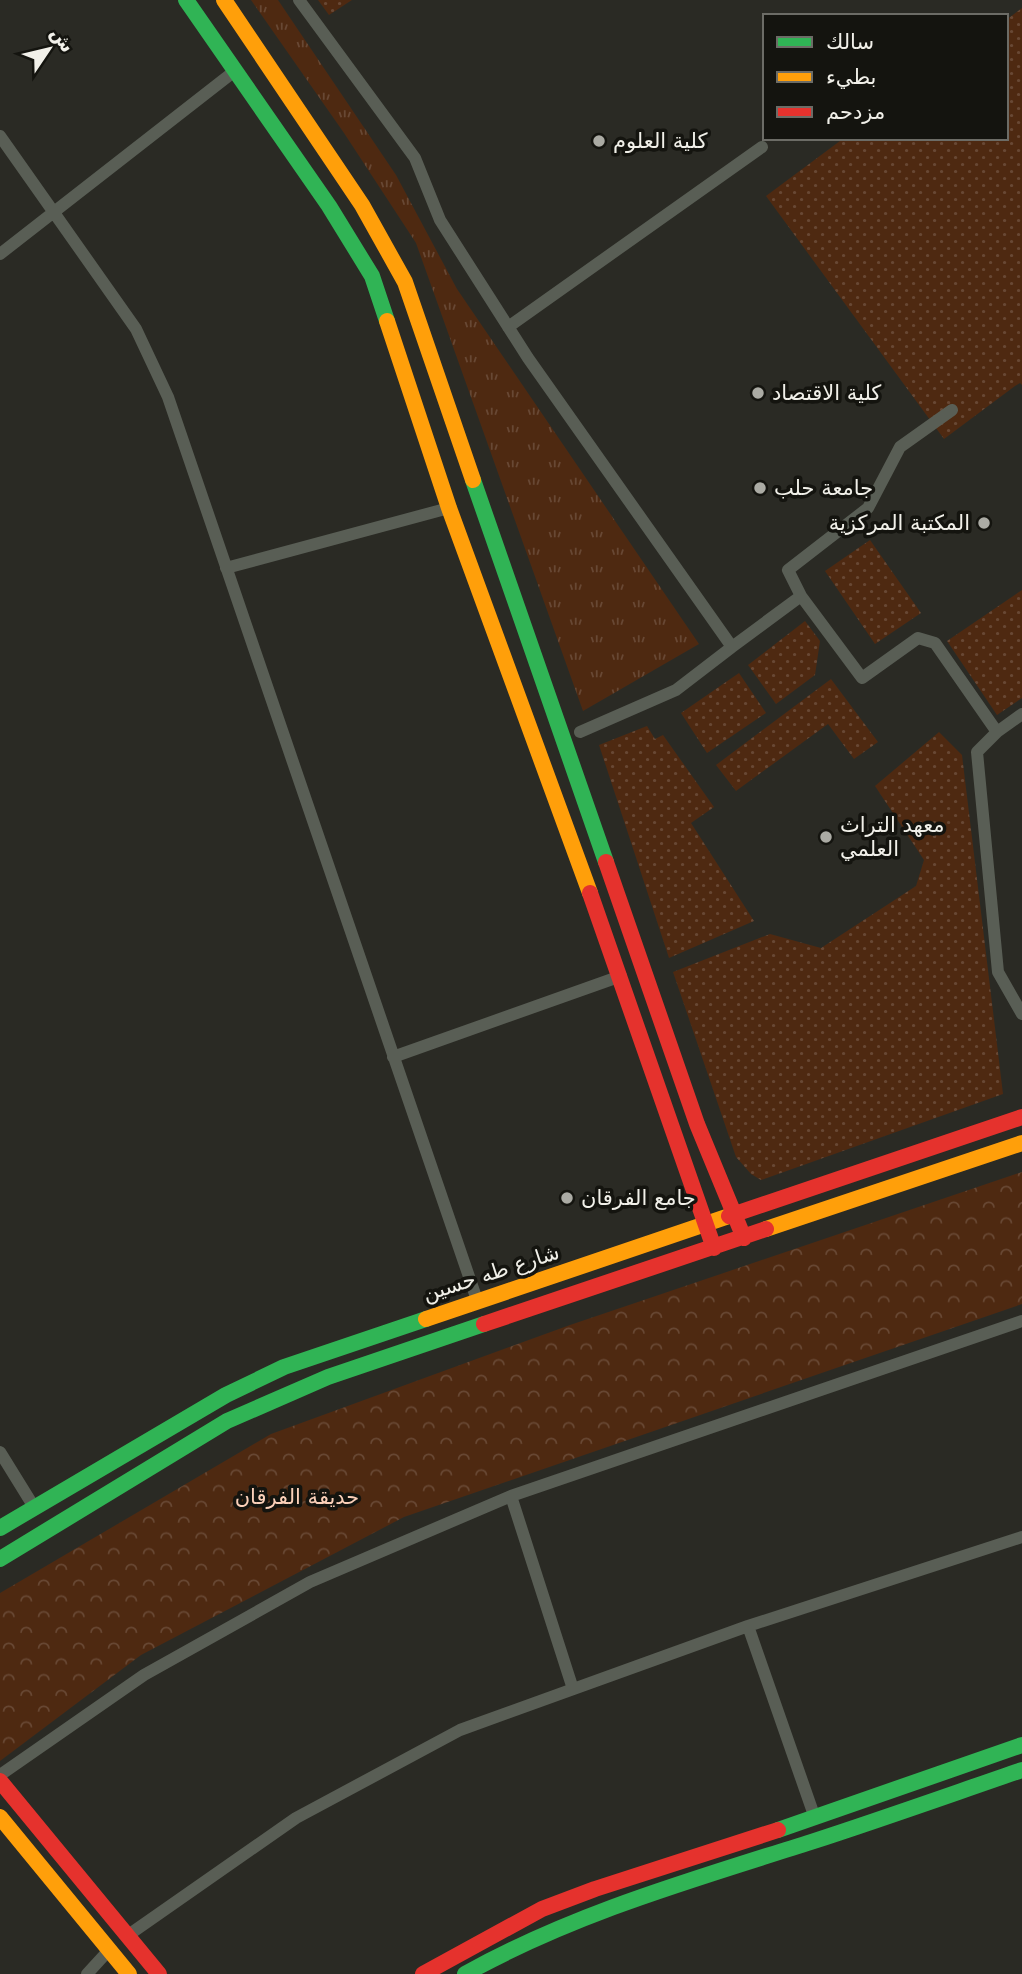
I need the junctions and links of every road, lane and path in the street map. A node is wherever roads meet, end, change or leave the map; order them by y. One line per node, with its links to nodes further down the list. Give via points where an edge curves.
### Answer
1 (186, 0): 4 (main road)
2 (224, 0): 23 (main road, via 362,205 405,282 692,1112)
3 (299, 0): 9 (street, via 415,158 440,220)
4 (236, 70): 7 (street); 11 (main road, via 372,276)
5 (0, 136): 7 (street)
6 (762, 147): 9 (street)
7 (52, 211): 8 (street); 12 (street, via 116,298 154,364)
8 (0, 254)
9 (508, 327): 14 (street)
10 (952, 410): 13 (street, via 900,447 867,508 788,569)
11 (449, 508): 12 (street); 18 (main road)
12 (226, 568): 20 (street)
13 (801, 596): 14 (street); 17 (street, via 862,678 918,638 935,643)
14 (732, 647): 16 (street, via 676,690)
15 (1022, 713): 17 (street)
16 (580, 732)
17 (997, 732): 19 (street, via 977,752 998,972)
18 (621, 976): 20 (street); 24 (main road)
19 (1022, 1014)
20 (393, 1057): 27 (street)
21 (1022, 1116): 23 (main road, شارع طه حسين)
22 (1022, 1143): 25 (main road)
23 (735, 1214): 24 (main road, شارع طه حسين); 25 (main road)
24 (706, 1225): 26 (main road); 27 (main road, شارع طه حسين)
25 (744, 1238): 26 (main road)
26 (714, 1248): 34 (main road, via 328,1377 228,1421)
27 (477, 1300): 31 (main road, شارع طه حسين, via 284,1367 226,1395)
28 (1022, 1321): 30 (street)
29 (0, 1452): 31 (street)
30 (511, 1496): 36 (street); 39 (street, via 310,1582 145,1675)
31 (34, 1507): 32 (main road, شارع طه حسين)
32 (0, 1528)
33 (1022, 1537): 35 (street)
34 (0, 1559)
35 (748, 1626): 36 (street); 43 (street)
36 (573, 1689): 45 (street, via 460,1730 296,1818)
37 (1022, 1745): 41 (main road)
38 (1022, 1770): 44 (main road)
39 (0, 1775)
40 (0, 1781): 45 (main road)
41 (864, 1801): 43 (main road); 44 (street)
42 (0, 1817): 46 (main road)
43 (815, 1818): 50 (main road, via 542,1909)
44 (870, 1821): 51 (main road, via 562,1923)
45 (127, 1936): 49 (main road)
46 (108, 1950): 47 (street); 48 (main road)
47 (87, 1974)
48 (129, 1974)
49 (159, 1974)
50 (423, 1974)
51 (466, 1974)

